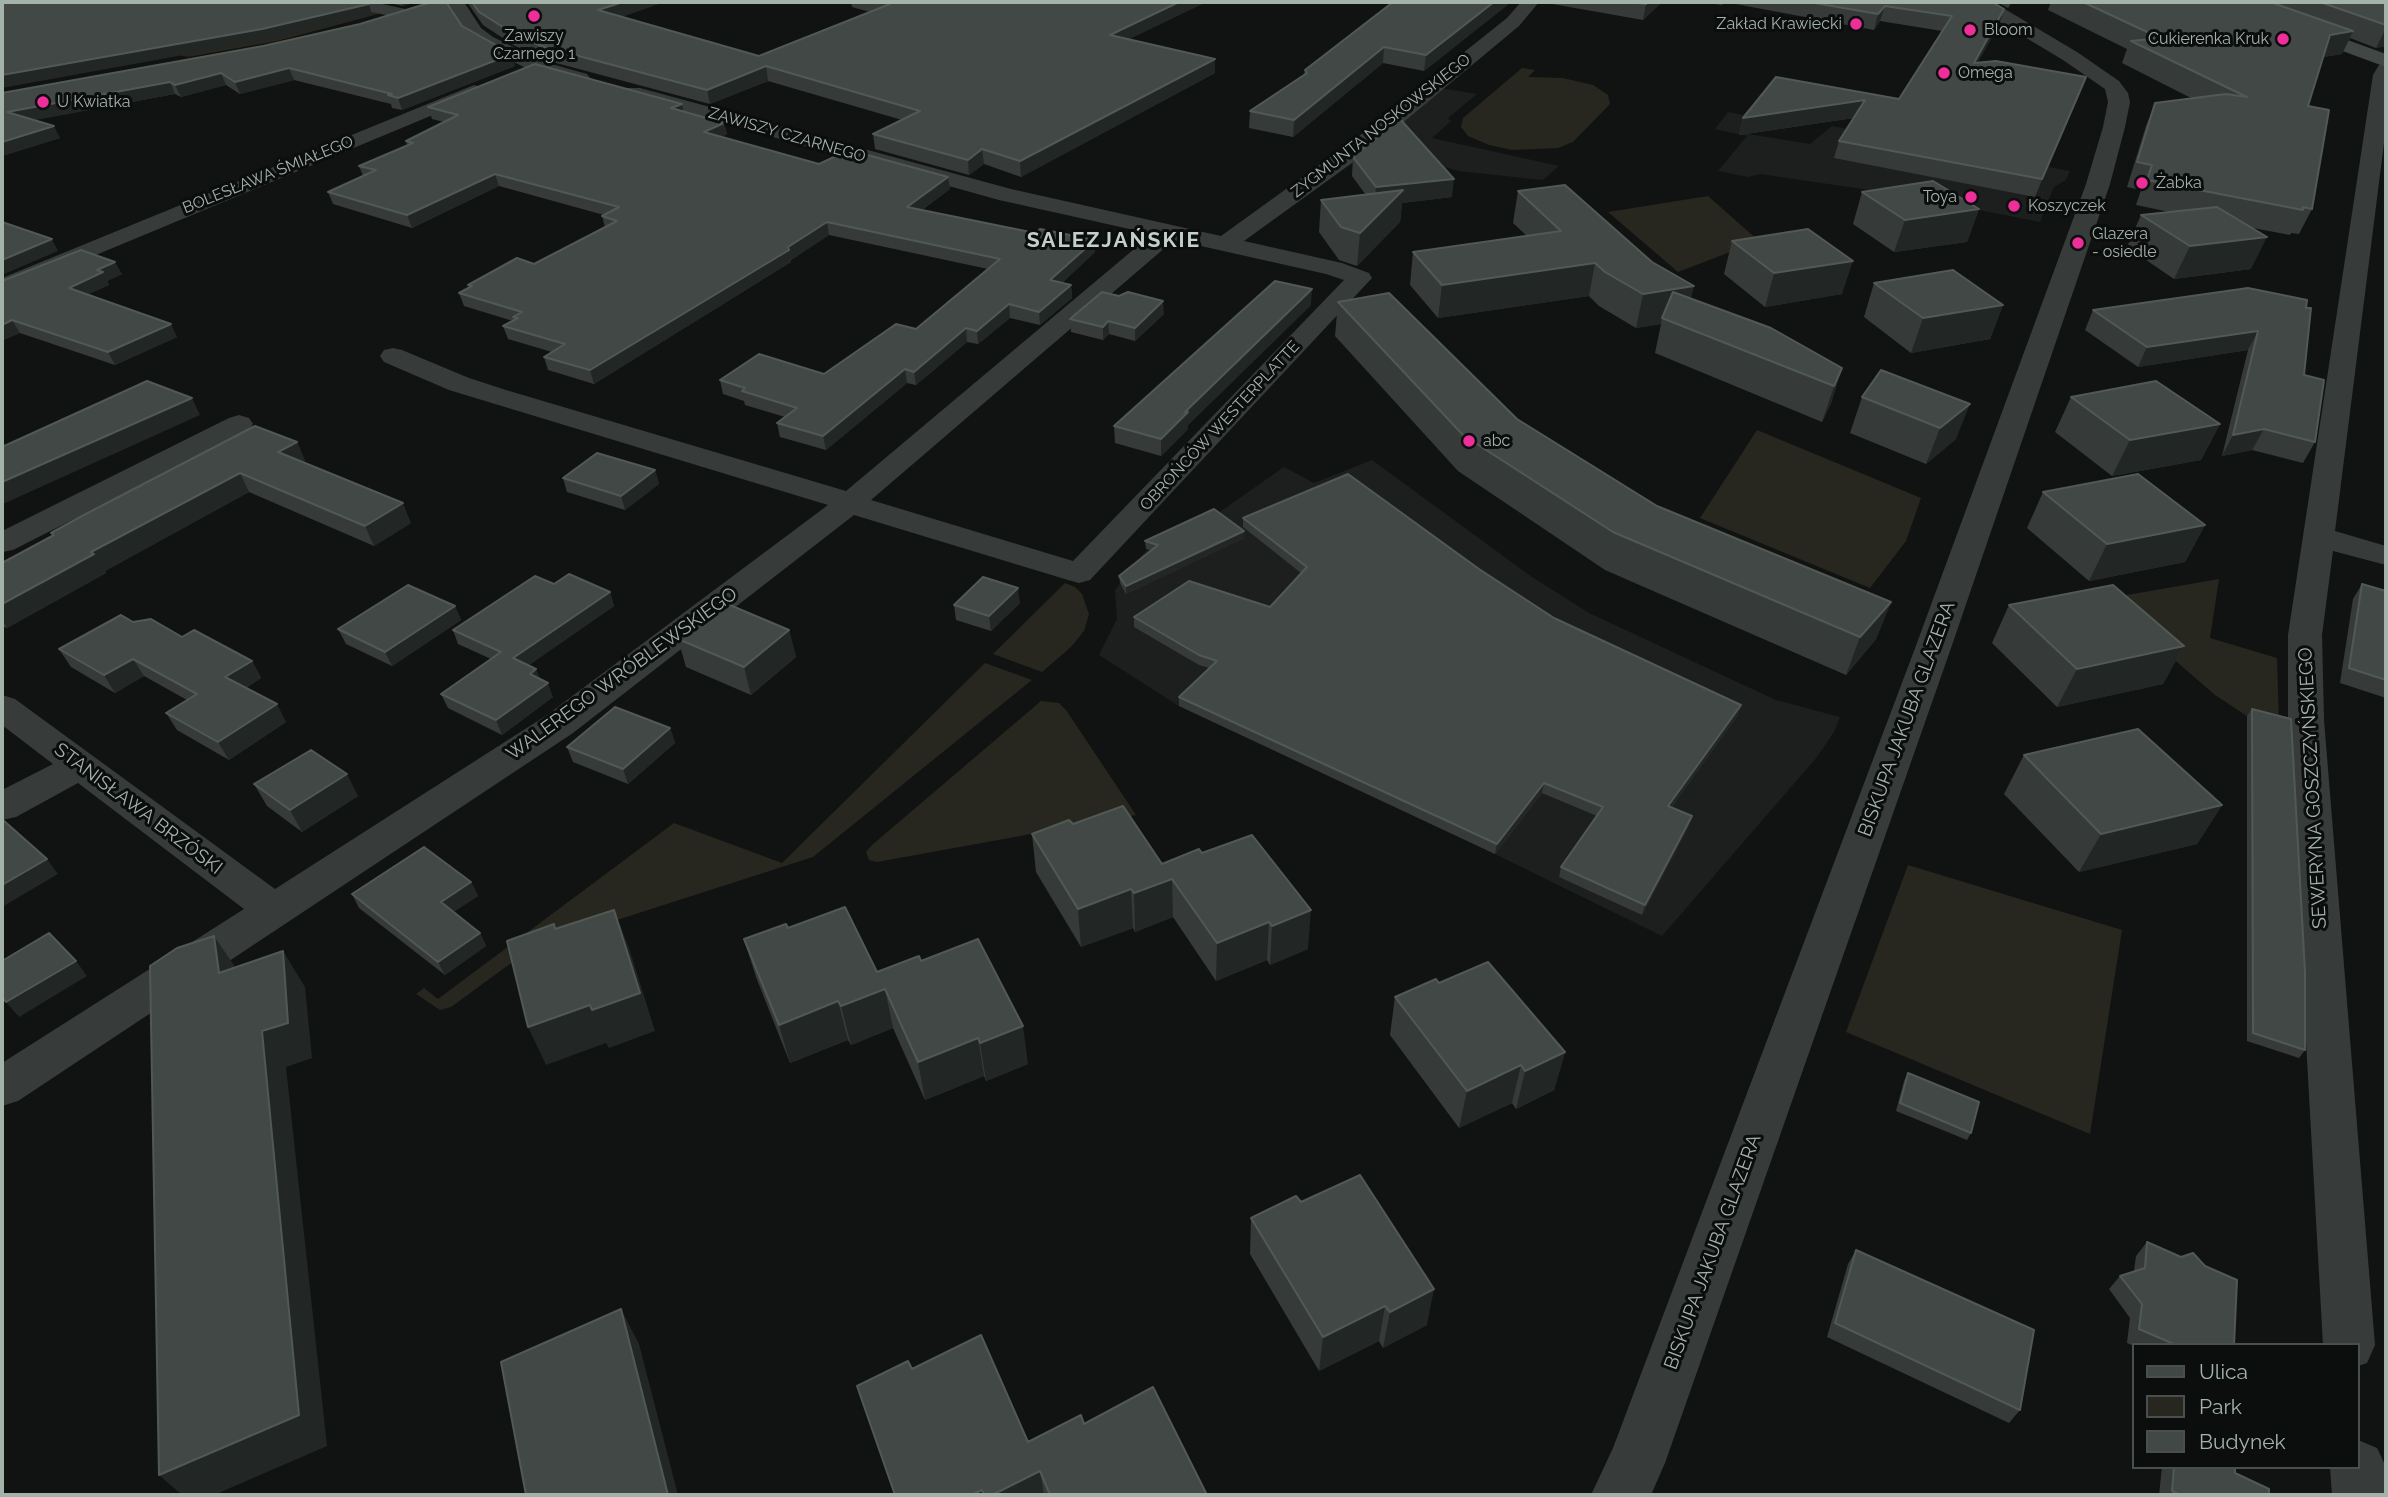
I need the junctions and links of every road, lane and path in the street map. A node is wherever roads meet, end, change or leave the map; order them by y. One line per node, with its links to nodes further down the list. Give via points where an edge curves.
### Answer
1 (350, 2): 6 (street)
2 (454, 2): 9 (street, ZAWISZY CZARNEGO, via 474,32)
3 (1530, 2): 14 (street, ZYGMUNTA NOSKOWSKIEGO, via 1513,22 1362,145)
4 (1980, 2): 30 (street, BISKUPA JAKUBA GLAZERA, via 2112,85 2119,102 2114,127 1933,651)
5 (2227, 2): 8 (main road)
6 (423, 8): 7 (street)
7 (368, 25)
8 (2386, 61)
9 (537, 66): 11 (street); 13 (street, ZAWISZY CZARNEGO, via 1007,195)
10 (2386, 69): 20 (street, SEWERYNA GOSZCZYŃSKIEGO)
11 (515, 75)
12 (491, 84): 16 (street, BOLESŁAWA ŚMIAŁEGO)
13 (1169, 232): 14 (street, ZAWISZY CZARNEGO); 19 (street, WALEREGO WRÓBLEWSKIEGO)
14 (1226, 243): 15 (street, ZAWISZY CZARNEGO)
15 (1360, 278): 19 (street, OBROŃCÓW WESTERPLATTE, via 1079,573 890,518)
16 (2, 287)
17 (393, 356): 19 (street, via 496,396)
18 (239, 424): 21 (street)
19 (851, 502): 26 (street, WALEREGO WRÓBLEWSKIEGO, via 560,724)
20 (2320, 537): 22 (street); 28 (street, SEWERYNA GOSZCZYŃSKIEGO, via 2305,635 2306,720)
21 (2, 543)
22 (2386, 556)
23 (2, 707): 24 (street, STANISŁAWA BRZÓSKI)
24 (81, 765): 25 (street); 26 (street, STANISŁAWA BRZÓSKI)
25 (2, 807)
26 (275, 911): 27 (street, WALEREGO WRÓBLEWSKIEGO)
27 (2, 1087)
28 (2349, 1343)
29 (2358, 1469): 31 (street)
30 (1620, 1495)
31 (2360, 1495)

